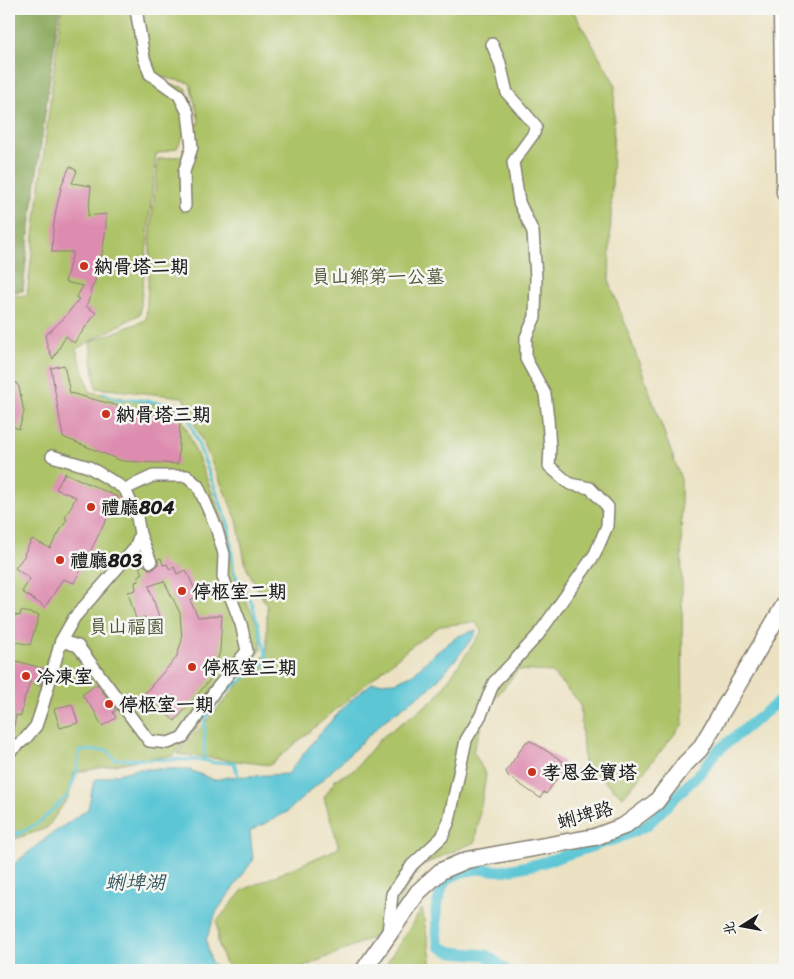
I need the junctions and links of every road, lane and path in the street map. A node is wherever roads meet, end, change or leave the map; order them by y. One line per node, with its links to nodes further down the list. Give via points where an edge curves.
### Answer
1 (136, 9): 5 (street, via 150,74 180,95 188,113 192,147 184,172)
2 (785, 10): 4 (street, via 782,15)
3 (492, 44): 13 (street, via 507,93 536,126 513,162 519,202 533,232 535,317 526,337 526,359 545,394 549,466 570,484 590,488 608,507 607,526 595,554 538,635 494,682 481,715 466,740 449,821 442,837 412,865 392,894)
4 (785, 193)
5 (185, 206)
6 (52, 456): 7 (street, via 89,467)
7 (125, 489): 8 (street, via 137,517); 11 (street, via 152,476 187,476 198,486 216,527 224,554 223,577 241,624 247,651 183,737 168,743 150,741 78,646)
8 (140, 534): 9 (street); 11 (street, via 135,548 74,618)
9 (151, 562)
10 (785, 604): 13 (street, 蜊埤路, via 700,750 656,802 624,826 595,837 467,860 441,871 418,892)
11 (61, 641): 12 (street, via 36,726)
12 (9, 752)
13 (388, 935): 14 (street, 蜊埤路)
14 (364, 970)

